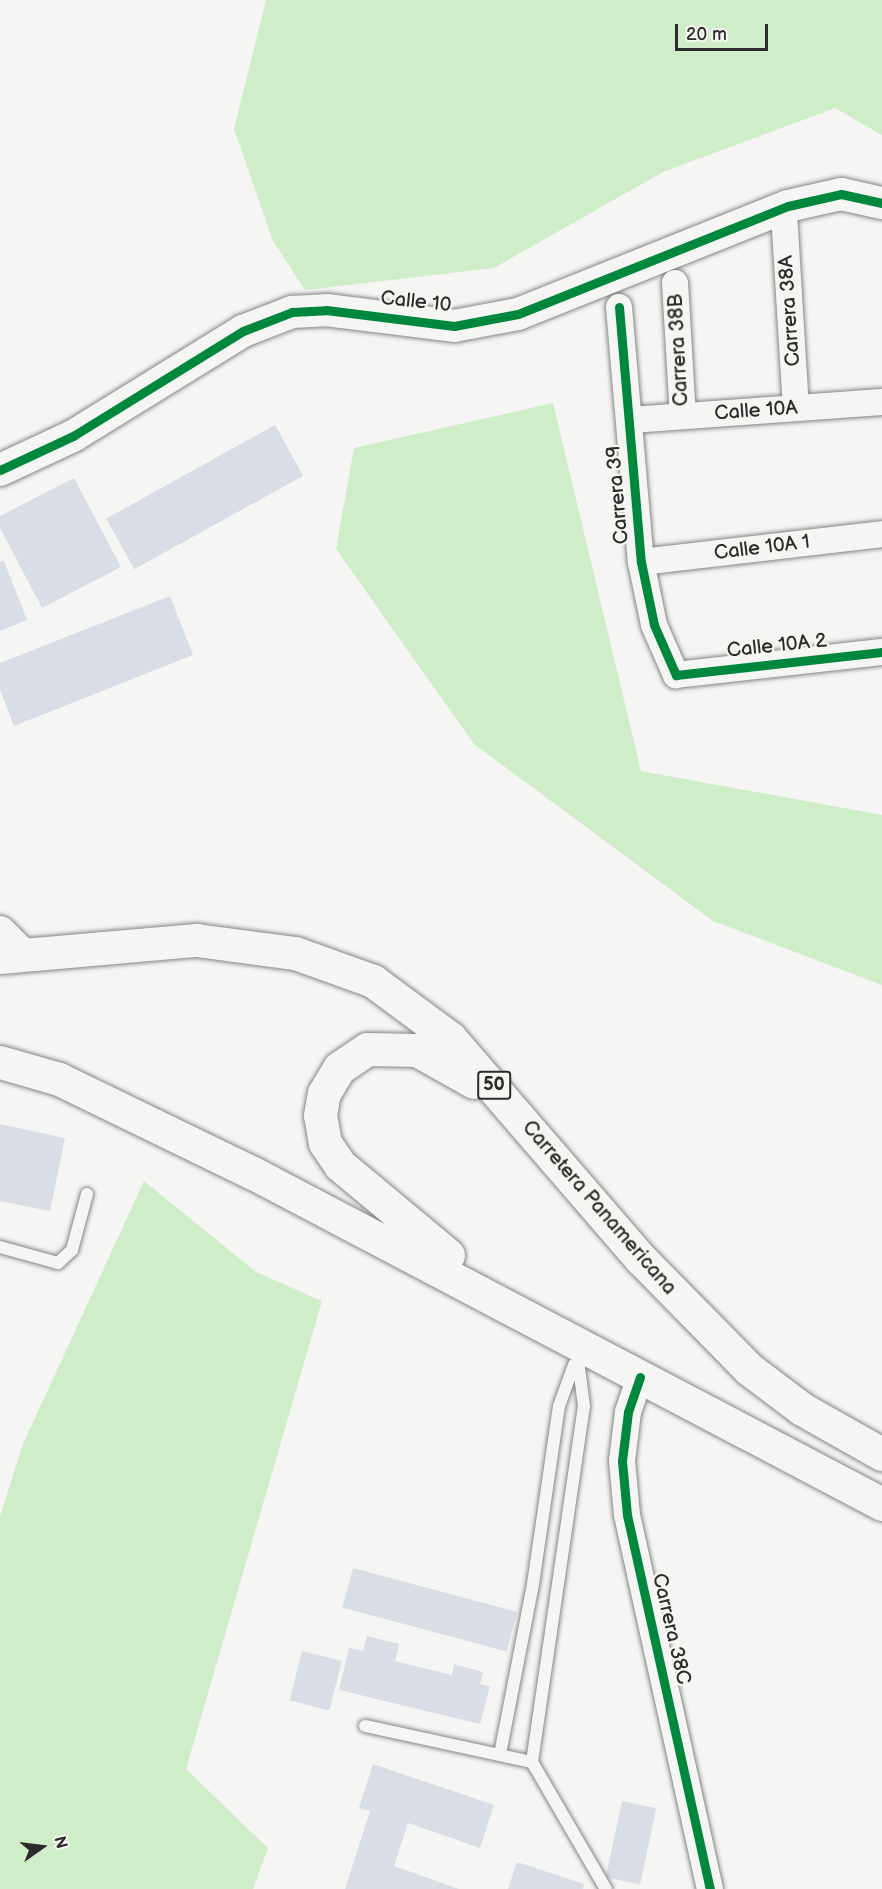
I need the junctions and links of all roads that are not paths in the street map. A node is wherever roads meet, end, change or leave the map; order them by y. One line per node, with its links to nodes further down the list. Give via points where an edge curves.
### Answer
1 (882, 203): 9 (street, Calle 10, via 841,194 788,206 518,314 465,324 326,310 292,312 243,331 73,436)
2 (784, 213): 6 (street, Carrera 38A)
3 (675, 283): 7 (street, Carrera 38B)
4 (619, 307): 8 (street, Carrera 39)
5 (882, 402): 6 (street, Calle 10A)
6 (796, 408): 7 (street, Calle 10A)
7 (683, 416): 8 (street, Calle 10A)
8 (630, 420): 11 (street, Carrera 39)
9 (0, 470)
10 (882, 534): 11 (street, Calle 10A 1)
11 (641, 562): 13 (street, Carrera 39, via 654,625)
12 (882, 652): 13 (street, Calle 10A 2)
13 (676, 675)
14 (8, 948): 16 (highway, Carretera Panamericana / 50, via 196,940 295,953 373,981 415,1010 450,1038)
15 (0, 1062): 19 (highway, via 59,1079 129,1111)
16 (534, 1134): 19 (highway, via 446,1061 392,1046 349,1058 324,1093 320,1115 325,1143 359,1185); 22 (highway, Carretera Panamericana / 50, via 668,1289 749,1369 802,1409)
17 (87, 1194): 18 (lane, via 72,1250 58,1263)
18 (0, 1247)
19 (533, 1318): 20 (highway)
20 (575, 1352): 21 (highway); 25 (lane, via 559,1406 533,1584); 26 (lane, via 584,1406)
21 (640, 1377): 23 (highway); 28 (street, Carrera 38C, via 622,1461 627,1515)
22 (882, 1454)
23 (882, 1504)
24 (365, 1726): 25 (lane)
25 (500, 1754): 26 (lane)
26 (532, 1762): 27 (lane)
27 (606, 1889)
28 (710, 1889)

